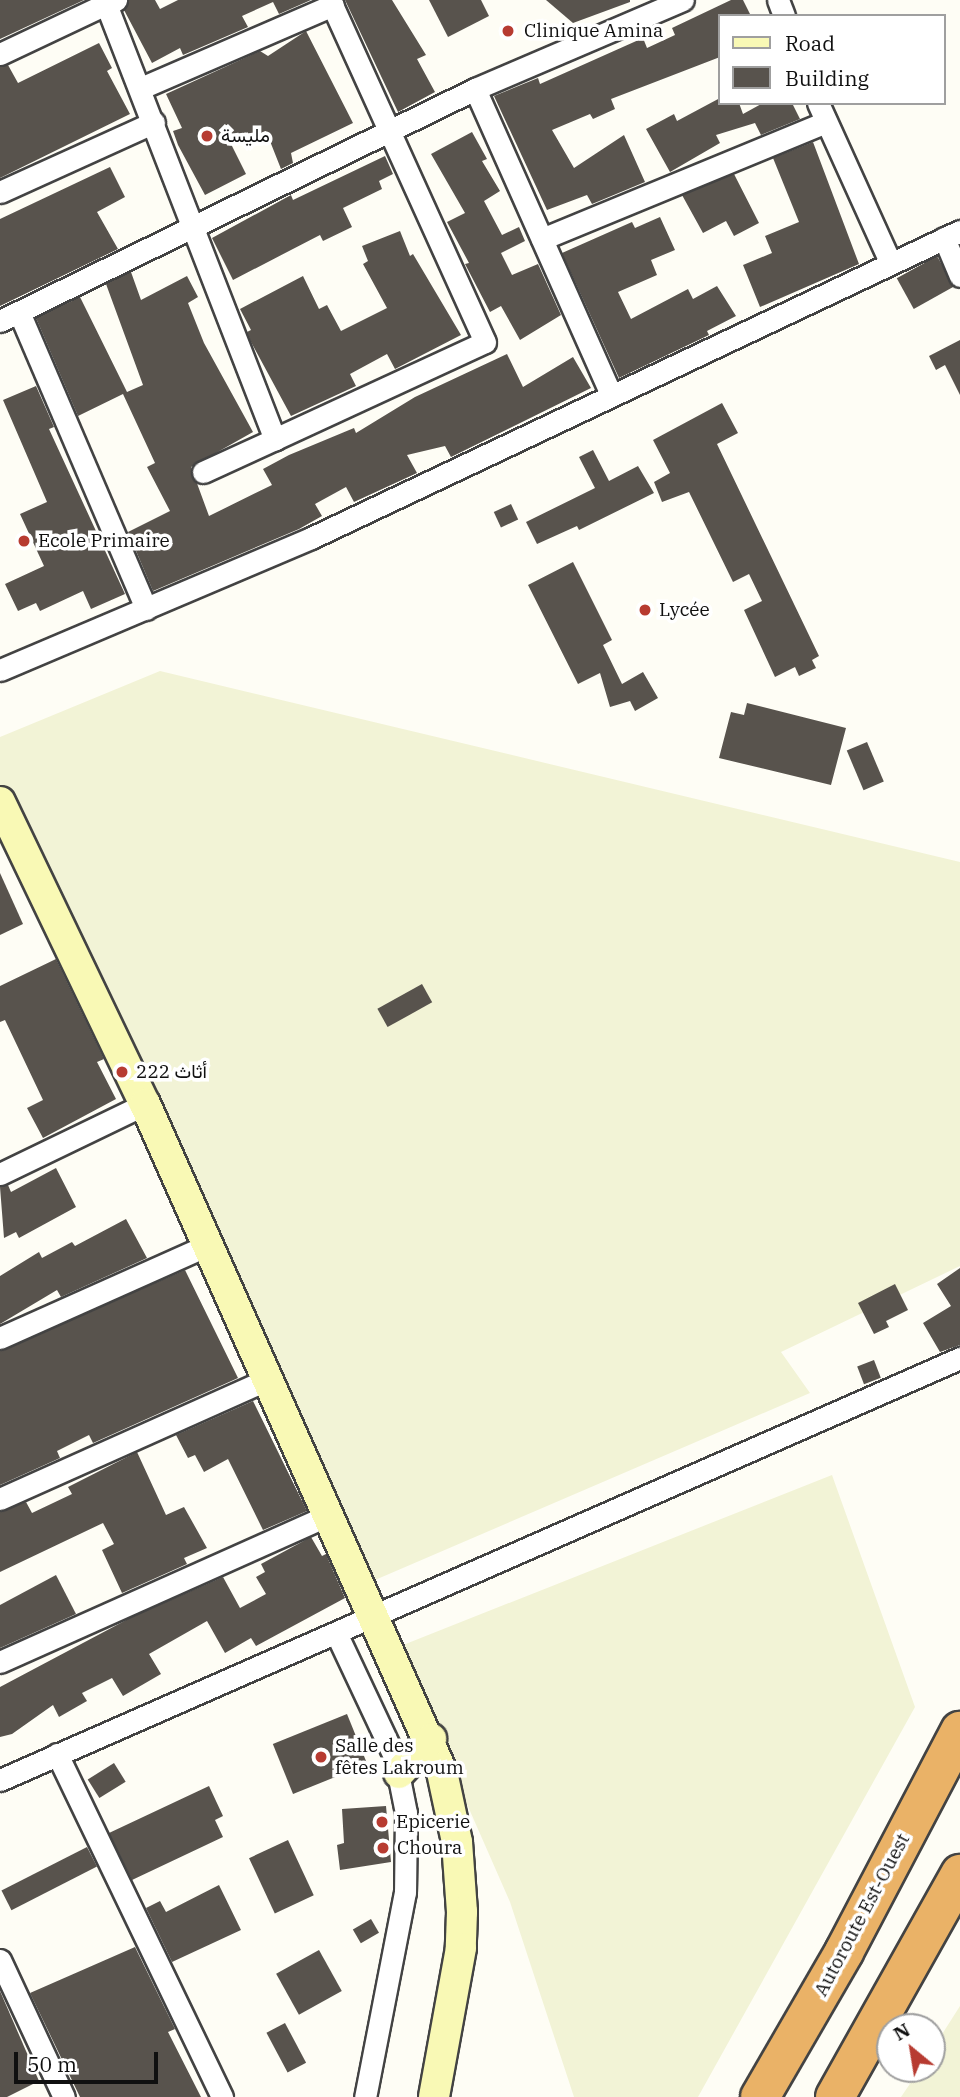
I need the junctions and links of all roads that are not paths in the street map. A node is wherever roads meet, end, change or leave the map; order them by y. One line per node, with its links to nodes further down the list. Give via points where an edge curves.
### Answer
1 (683, 0): 6 (street)
2 (111, 2): 4 (street); 5 (street)
3 (332, 3): 5 (street); 9 (street)
4 (0, 54)
5 (141, 88): 8 (street)
6 (475, 89): 9 (street); 13 (street)
7 (822, 112): 13 (street); 14 (street)
8 (154, 122): 10 (street); 11 (street)
9 (387, 132): 11 (street); 18 (street, via 485,342)
10 (0, 192)
11 (194, 225): 16 (street); 18 (street)
12 (952, 235): 14 (street); 15 (street)
13 (542, 239): 17 (street)
14 (890, 262): 17 (street)
15 (960, 276)
16 (9, 316): 20 (street)
17 (611, 395): 20 (street, via 311,538)
18 (275, 439): 19 (street)
19 (203, 472)
20 (146, 609): 21 (street)
21 (0, 670)
22 (0, 802): 23 (main road)
23 (145, 1104): 24 (street); 25 (main road)
24 (0, 1174)
25 (208, 1245): 26 (street); 28 (main road)
26 (0, 1338)
27 (960, 1358): 31 (street)
28 (268, 1379): 29 (street); 30 (main road)
29 (0, 1499)
30 (329, 1516): 31 (main road); 33 (street)
31 (375, 1617): 32 (street); 35 (main road)
32 (337, 1635): 36 (street); 37 (street)
33 (0, 1662)
34 (960, 1731): 45 (highway, Autoroute Est-Ouest, via 844,1952)
35 (430, 1739): 37 (main road); 44 (main road, via 451,1807 462,1912 461,1948)
36 (57, 1754): 38 (street); 42 (street)
37 (399, 1773): 43 (street, via 406,1826 405,1892)
38 (0, 1780)
39 (960, 1874): 46 (highway)
40 (0, 1960): 41 (street)
41 (64, 2097)
42 (222, 2097)
43 (365, 2097)
44 (434, 2097)
45 (760, 2097)
46 (835, 2097)

